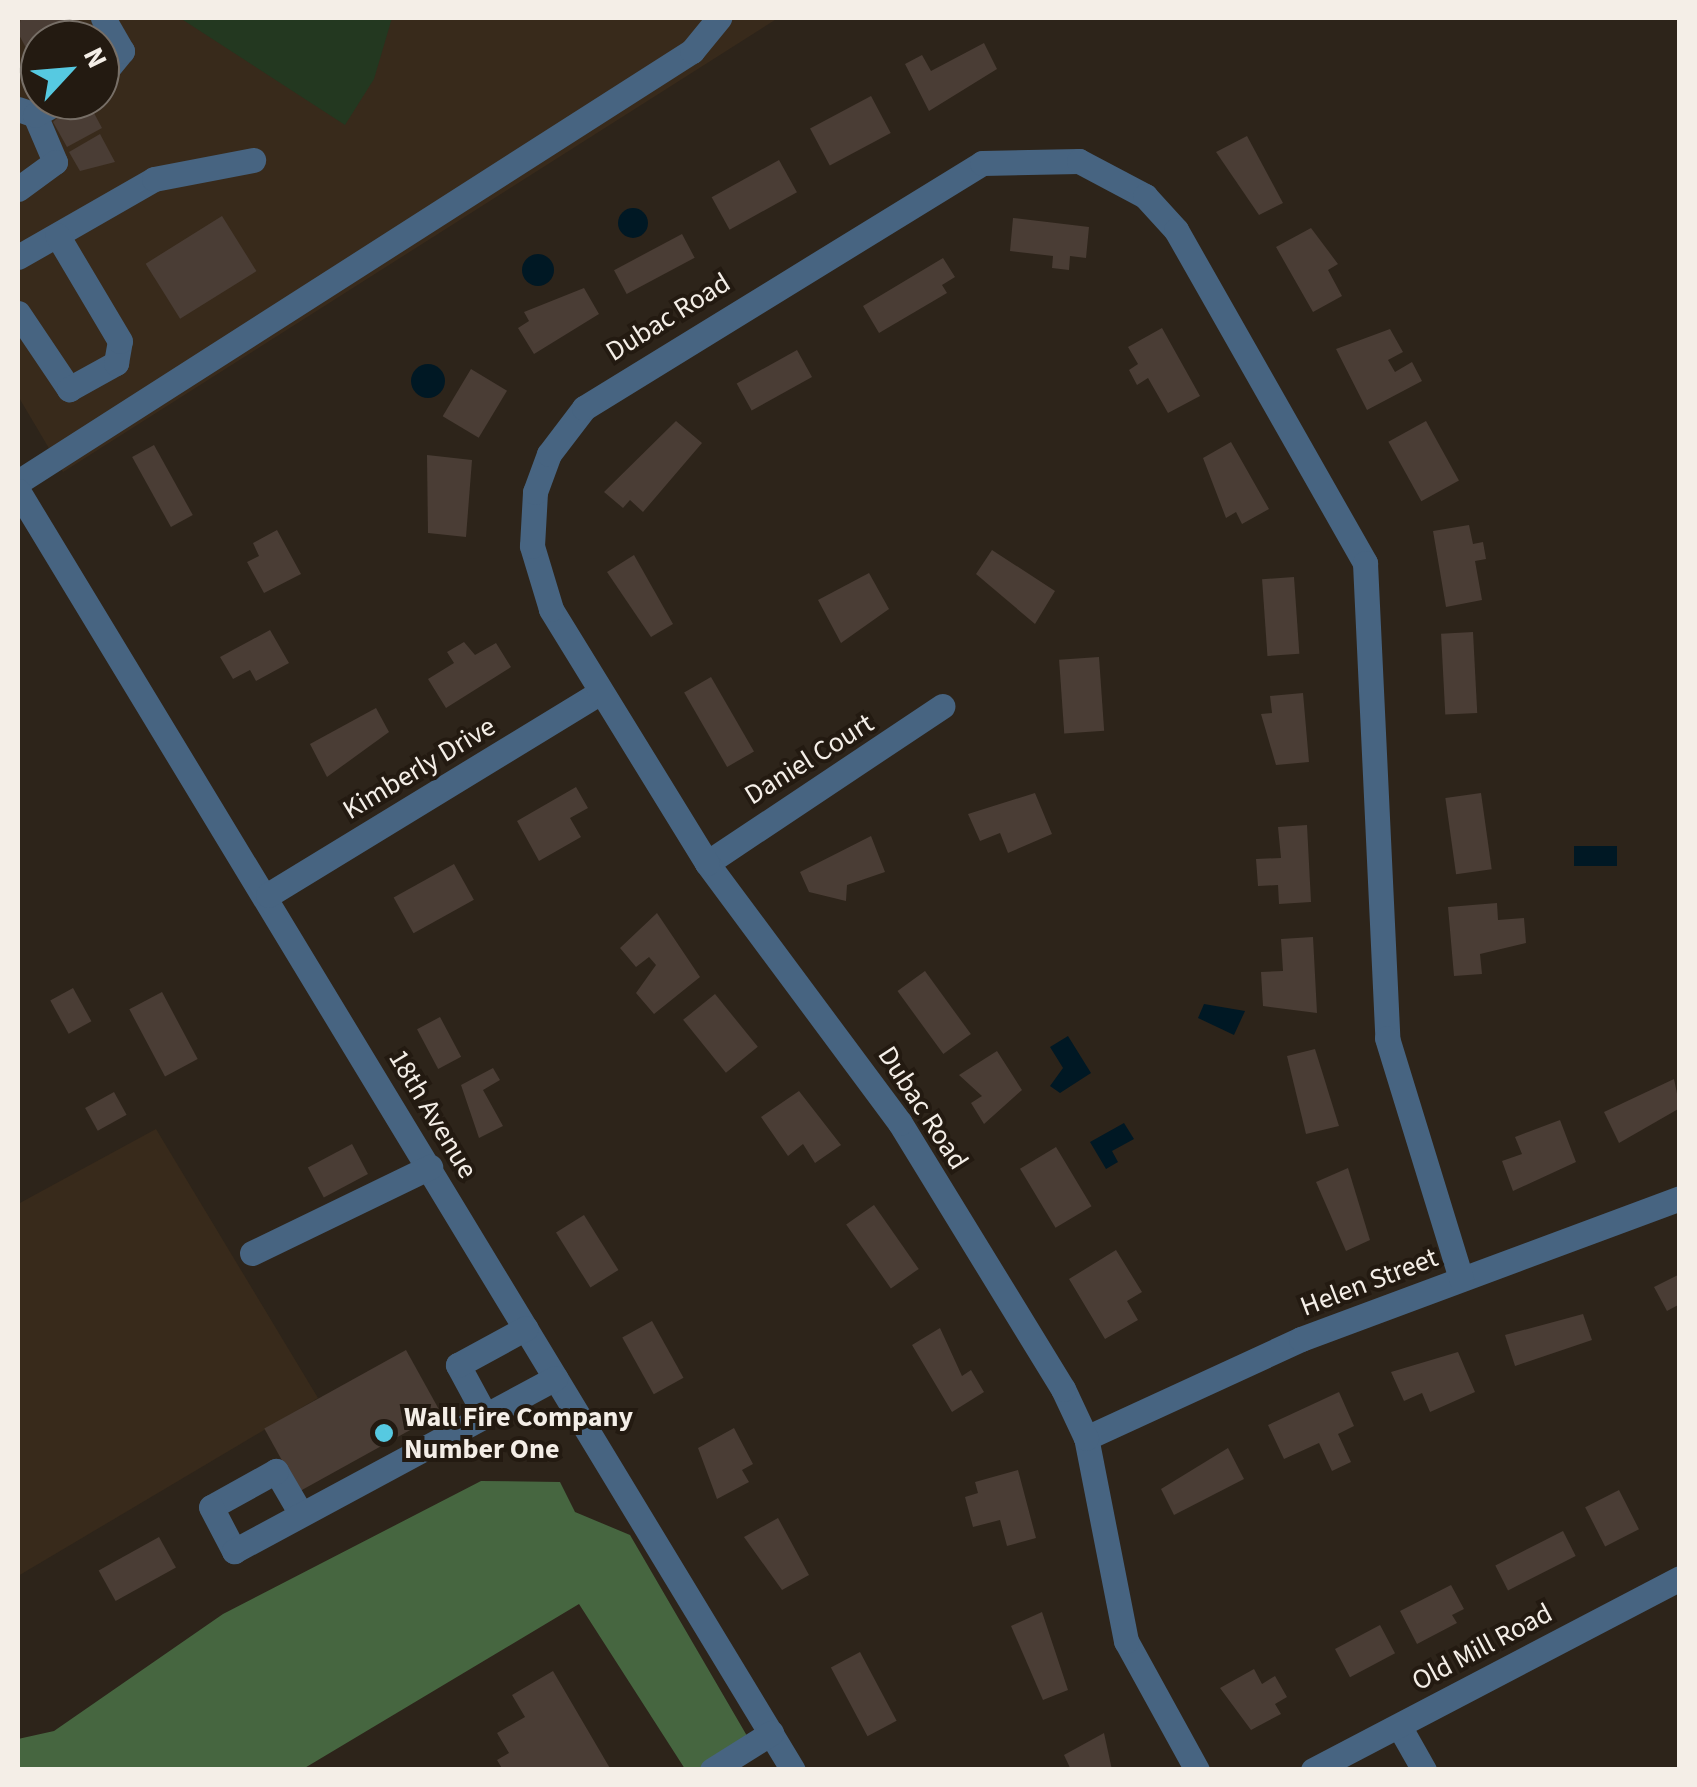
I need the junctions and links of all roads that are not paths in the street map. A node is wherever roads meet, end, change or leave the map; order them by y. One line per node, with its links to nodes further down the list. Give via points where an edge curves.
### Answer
1 (719, 18): 8 (street, via 692,51)
2 (31, 120): 4 (street, via 55,162)
3 (253, 160): 5 (street, via 154,179)
4 (18, 189)
5 (57, 235): 6 (street); 7 (street, via 120,340 116,364 69,389)
6 (18, 257)
7 (18, 313)
8 (18, 482)
9 (18, 491): 13 (street, 18th Avenue)
10 (601, 692): 12 (street, Dubac Road); 13 (street, Kimberly Drive); 17 (street, Dubac Road, via 551,609 532,546 541,473 584,408 982,162 1047,155 1125,181 1176,230 1366,563 1387,1038)
11 (942, 706): 12 (street, Daniel Court)
12 (706, 863): 21 (street, Dubac Road, via 900,1123)
13 (268, 895): 14 (street, 18th Avenue)
14 (430, 1167): 16 (street); 18 (street, 18th Avenue)
15 (1680, 1198): 17 (street, Helen Street)
16 (252, 1252)
17 (1461, 1279): 21 (street, Helen Street, via 1301,1339)
18 (526, 1328): 19 (street, 18th Avenue); 20 (street, via 458,1365)
19 (555, 1378): 20 (street); 25 (street, 18th Avenue)
20 (485, 1415): 22 (street)
21 (1086, 1438): 28 (street, Dubac Road, via 1126,1641)
22 (301, 1514)
23 (1680, 1578): 24 (street, Old Mill Road)
24 (1399, 1726): 29 (street, Old Mill Road); 30 (street)
25 (771, 1733): 26 (street); 27 (street, 18th Avenue)
26 (712, 1770)
27 (793, 1770)
28 (1197, 1770)
29 (1313, 1770)
30 (1424, 1770)

